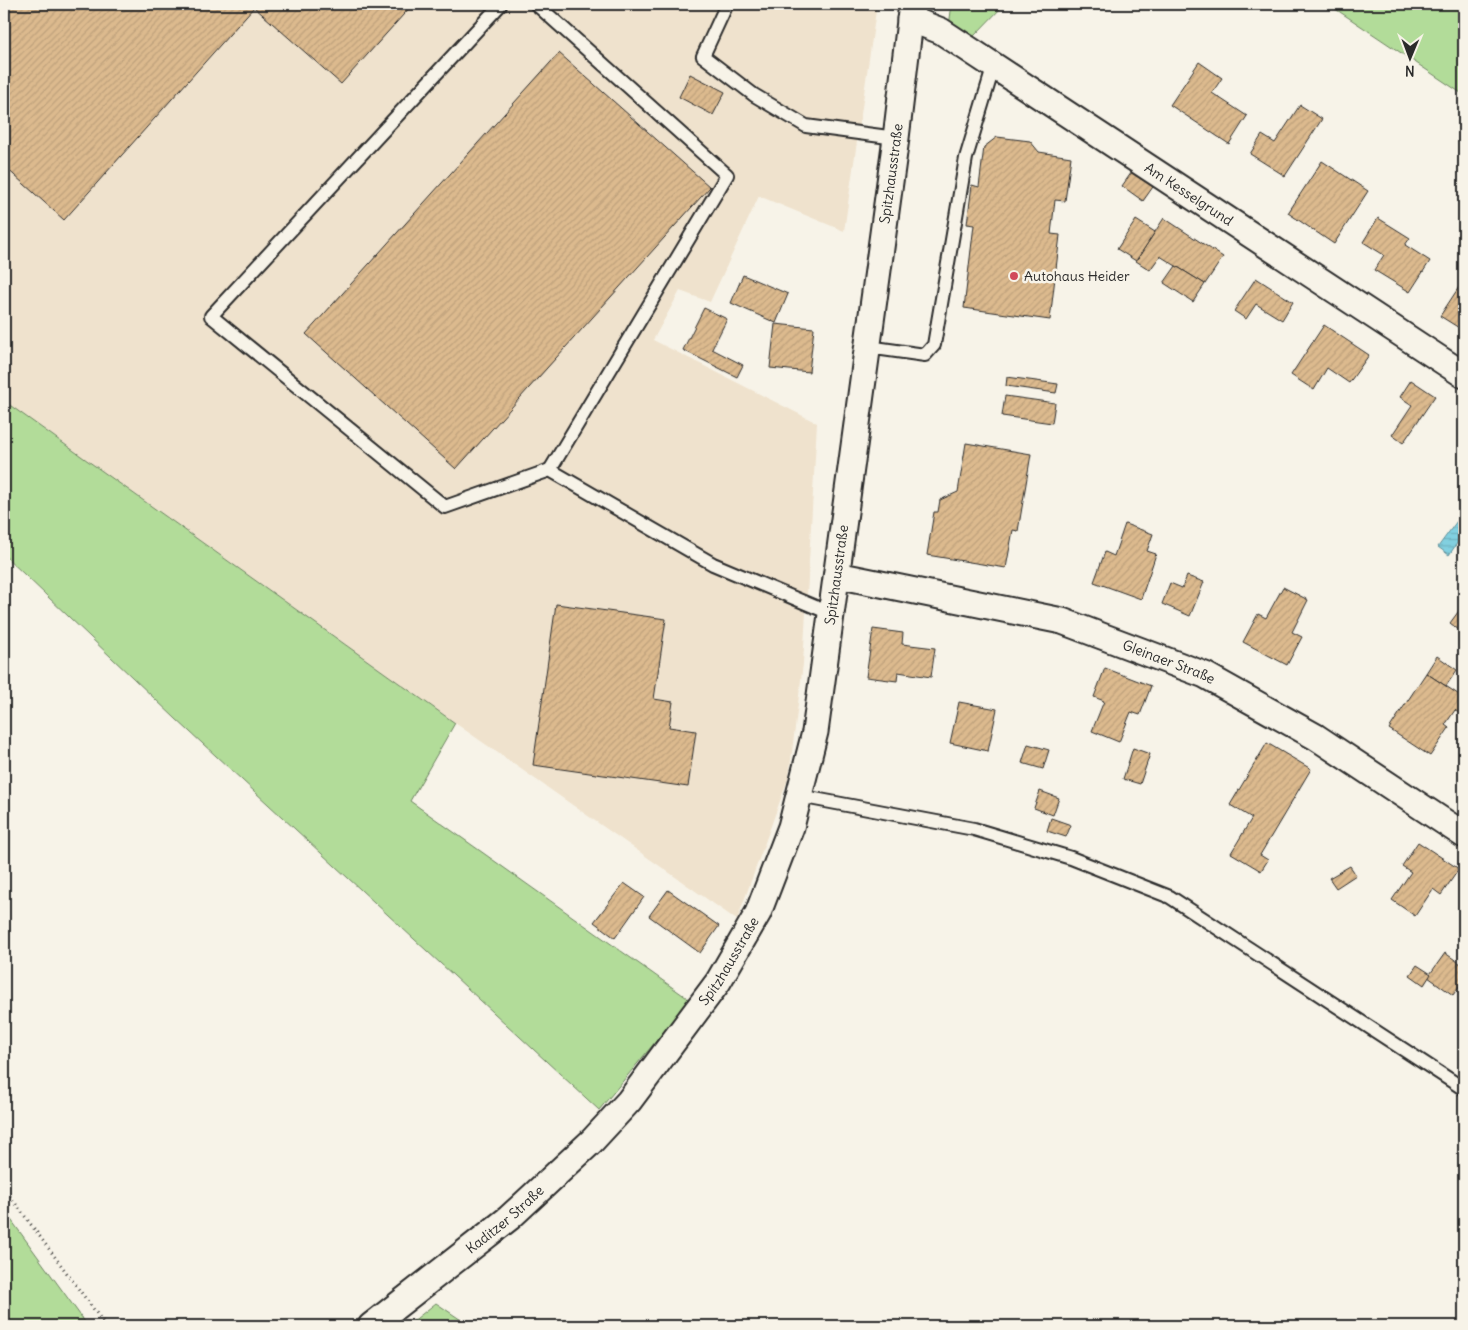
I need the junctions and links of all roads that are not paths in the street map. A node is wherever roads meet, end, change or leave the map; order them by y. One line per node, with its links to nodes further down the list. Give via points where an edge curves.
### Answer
1 (501, 4): 9 (lane, via 211,316 445,507)
2 (536, 4): 9 (lane, via 727,175)
3 (726, 4): 6 (lane, via 703,56 754,95 806,126)
4 (911, 12): 5 (street, Am Kesselgrund); 6 (street, Spitzhausstraße)
5 (994, 65): 7 (lane, via 966,158 934,345 924,355); 8 (street, Am Kesselgrund)
6 (896, 138): 7 (street, Spitzhausstraße)
7 (868, 347): 10 (street, Spitzhausstraße)
8 (1464, 375)
9 (550, 470): 11 (lane, via 713,564)
10 (837, 575): 11 (street, Spitzhausstraße); 13 (street, Gleinaer Straße, via 1062,621 1205,675 1316,736)
11 (832, 614): 12 (street, Spitzhausstraße, via 815,732)
12 (799, 796): 14 (lane, via 974,829 1072,858 1170,897); 15 (street, Spitzhausstraße, via 791,827 758,913 718,982)
13 (1464, 835)
14 (1464, 1089)
15 (629, 1101): 16 (street, Kaditzer Straße, via 592,1141 509,1218)
16 (371, 1326)

